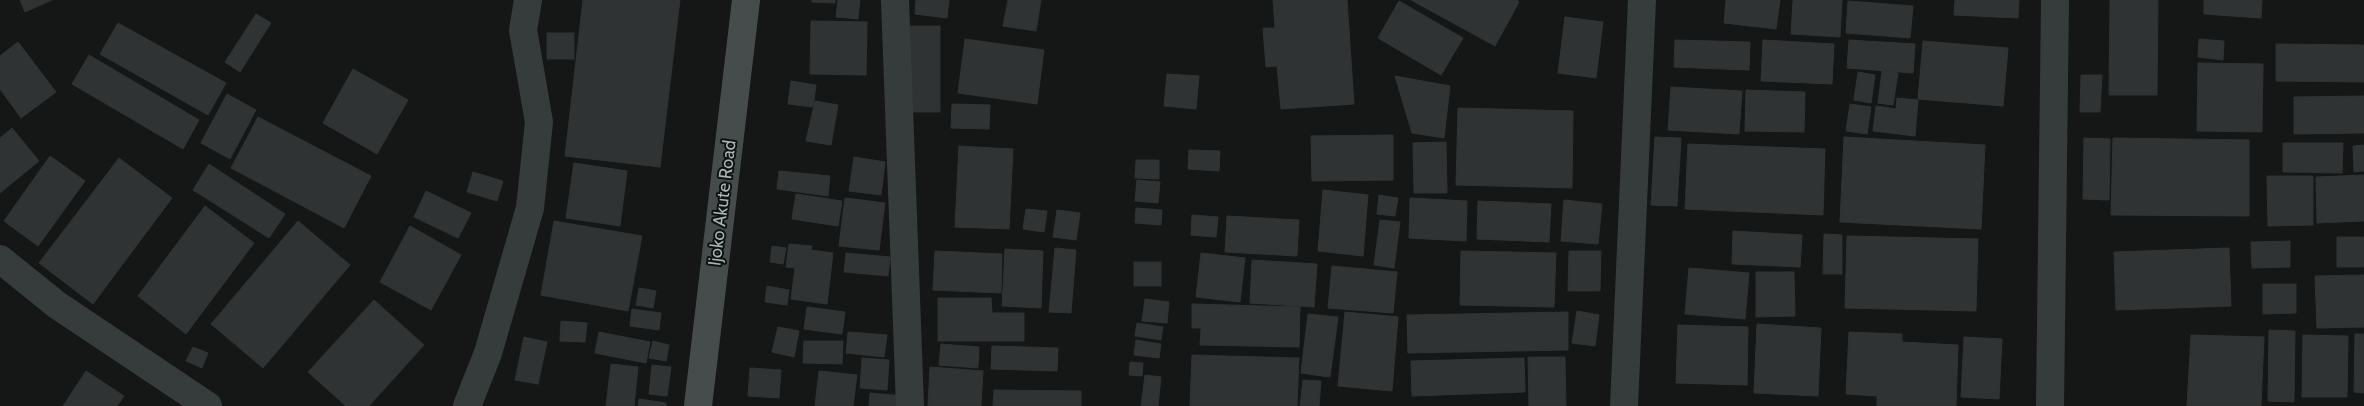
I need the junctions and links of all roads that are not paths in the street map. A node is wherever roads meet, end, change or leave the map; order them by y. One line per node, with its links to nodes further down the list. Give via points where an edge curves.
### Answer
1 (528, 0): 8 (street, via 523,30 539,122 530,208 488,353)
2 (746, 0): 9 (main road, Ijoko Akute Road)
3 (895, 0): 10 (street)
4 (1642, 0): 11 (street)
5 (2055, 0): 12 (street)
6 (0, 259): 7 (street, via 58,305)
7 (208, 406)
8 (467, 406)
9 (698, 406)
10 (910, 406)
11 (1624, 406)
12 (2050, 406)

